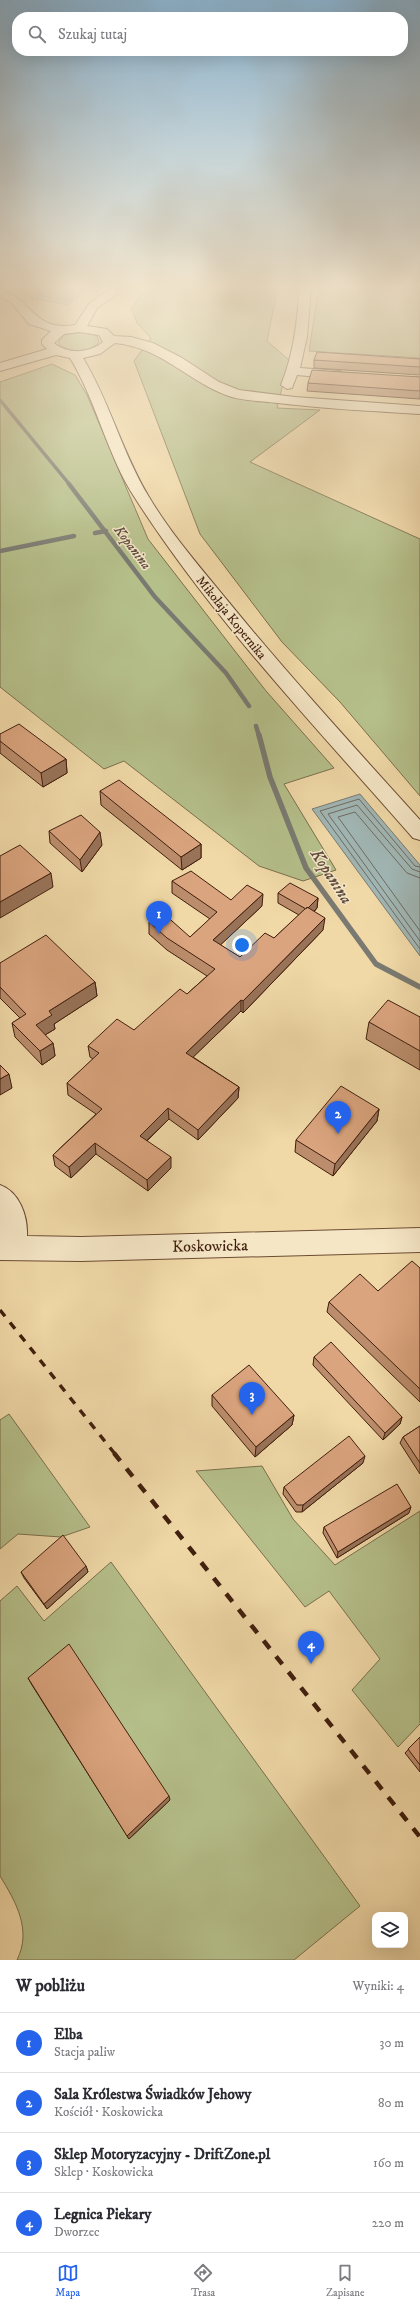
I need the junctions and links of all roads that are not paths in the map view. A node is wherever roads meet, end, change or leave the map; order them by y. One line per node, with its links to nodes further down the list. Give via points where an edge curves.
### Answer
1 (89, 377): 6 (street, Mikołaja Kopernika, via 141,496 171,541 261,653)
2 (203, 377): 4 (street, via 214,385 249,396)
3 (290, 377): 4 (street)
4 (281, 399): 5 (street)
5 (420, 410)
6 (420, 833)
7 (0, 1196): 9 (street, via 11,1209 15,1226)
8 (420, 1240): 9 (street, Koskowicka, via 81,1249)
9 (7, 1248)

